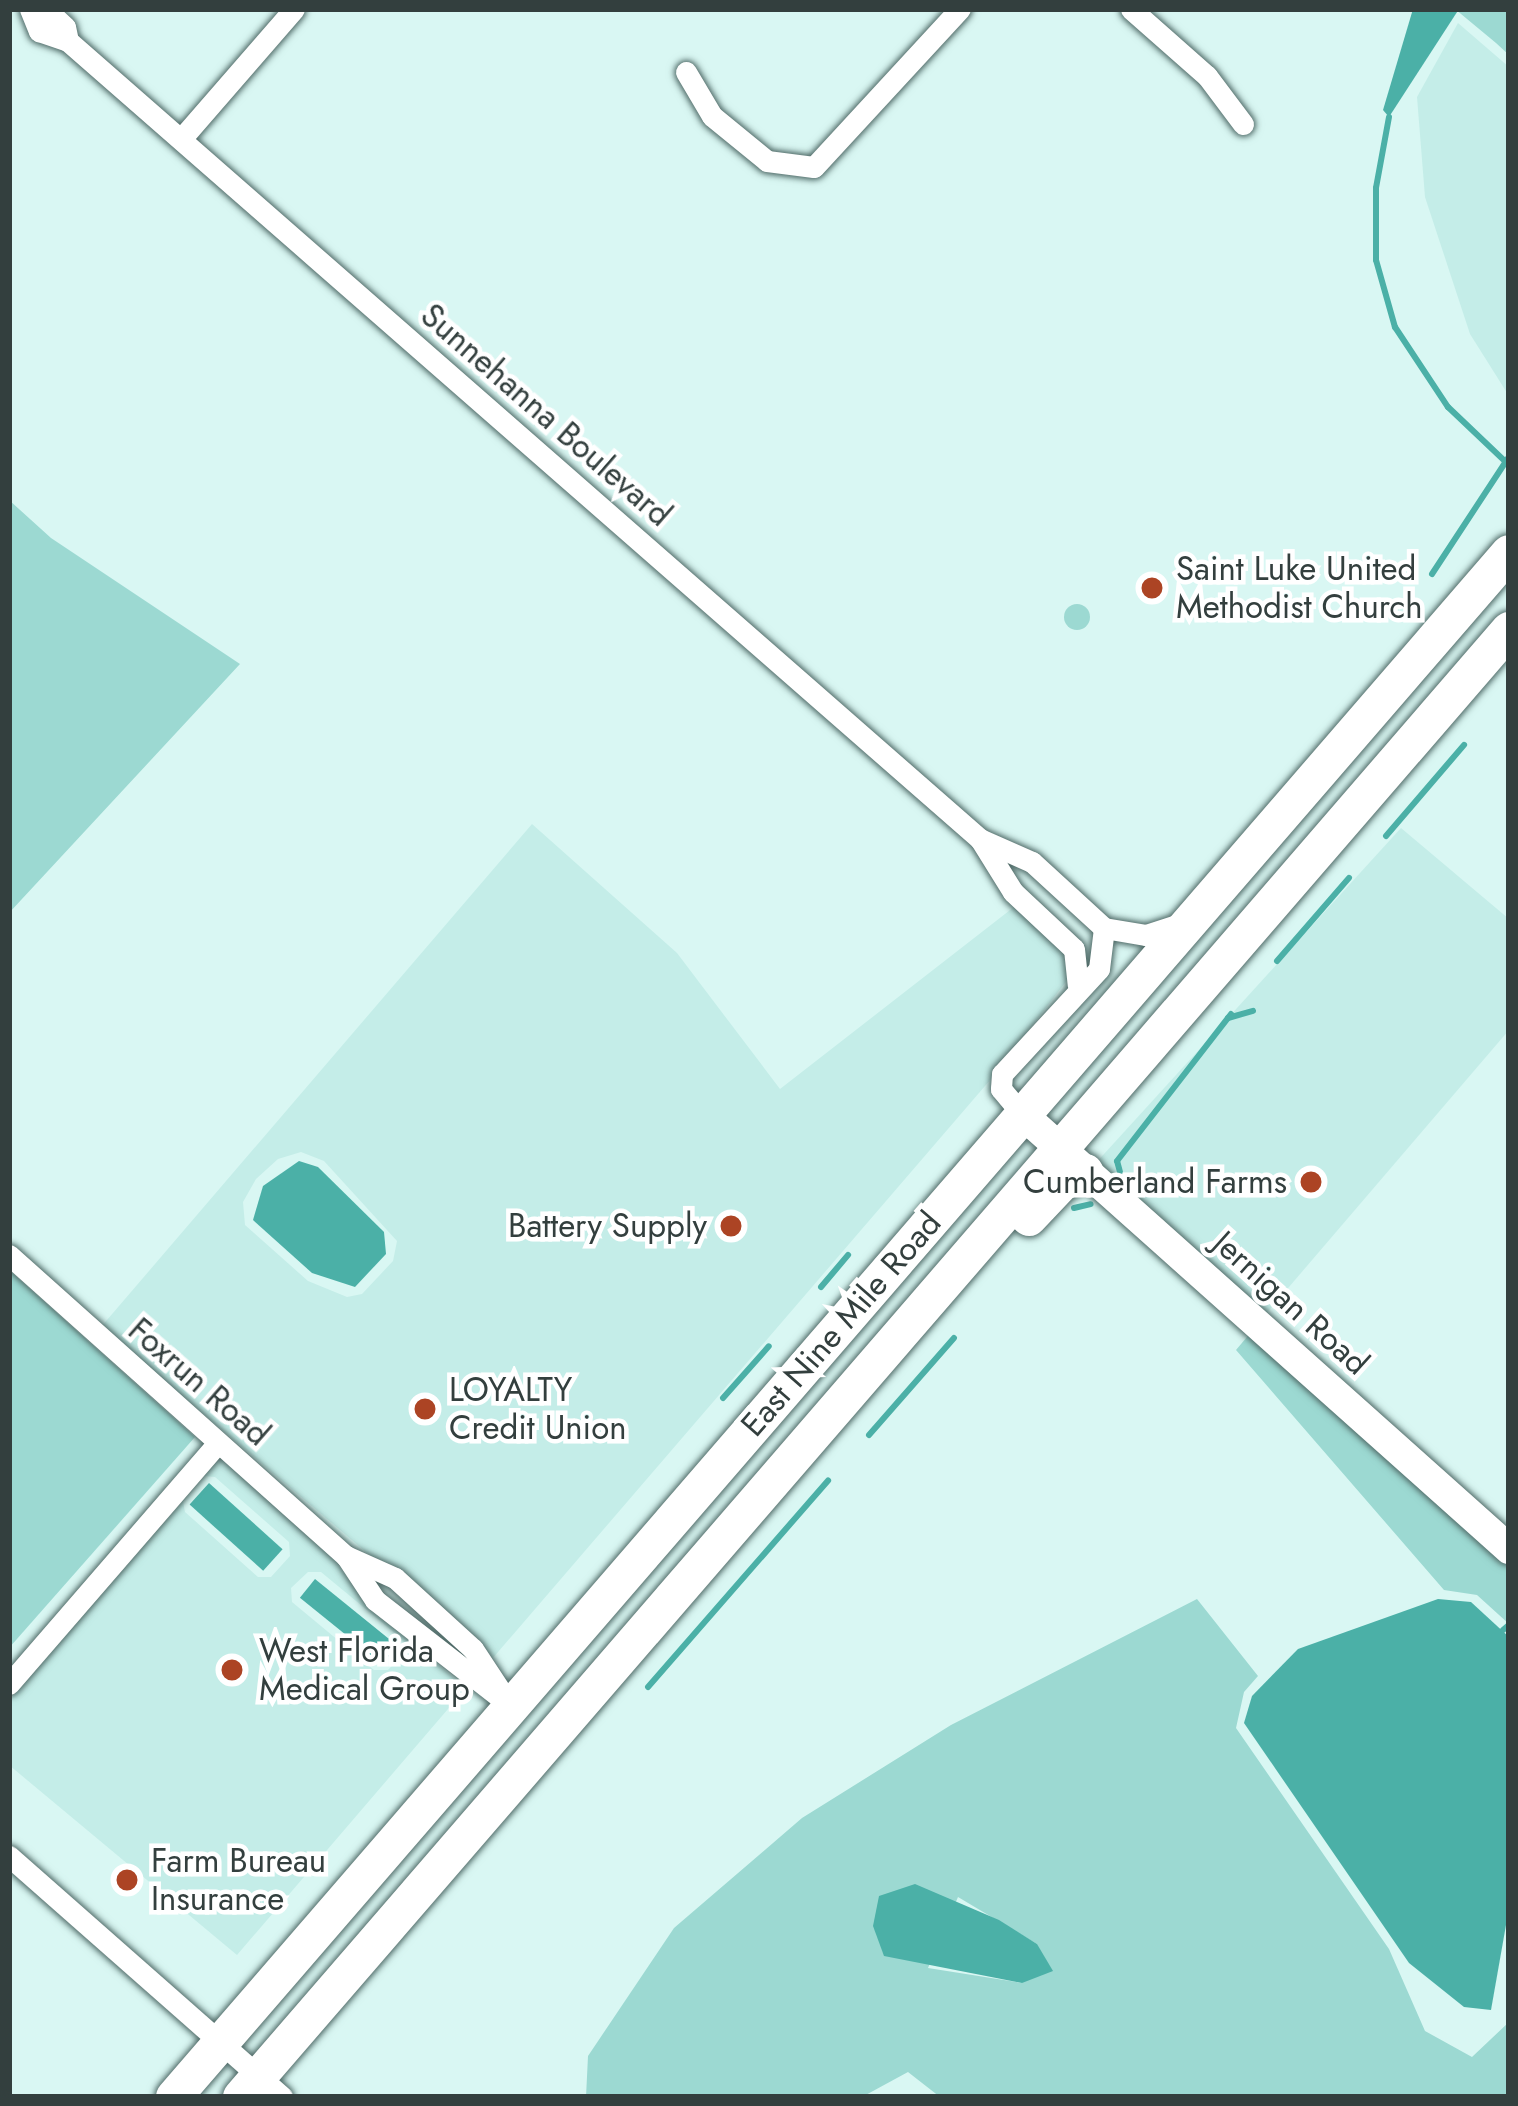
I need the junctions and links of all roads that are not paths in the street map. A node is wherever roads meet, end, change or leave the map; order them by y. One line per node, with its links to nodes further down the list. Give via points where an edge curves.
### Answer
1 (30, 9): 6 (street, Sunnehanna Boulevard, via 39,31)
2 (46, 9): 6 (street, Sunnehanna Boulevard)
3 (294, 9): 9 (street)
4 (961, 9): 7 (street, via 814,166 767,161 712,116)
5 (1131, 9): 8 (street, via 1208,76)
6 (68, 41): 9 (street, Sunnehanna Boulevard)
7 (686, 72)
8 (1243, 124)
9 (181, 139): 13 (street, Sunnehanna Boulevard)
10 (1509, 553): 12 (main road, East Nine Mile Road)
11 (1509, 630): 18 (main road, East Nine Mile Road)
12 (1327, 765): 14 (main road, East Nine Mile Road); 18 (main road, via 1306,813 1071,1083 1053,1121)
13 (980, 839): 15 (street, Sunnehanna Boulevard, via 1032,862); 16 (street, Sunnehanna Boulevard, via 1013,892 1074,949)
14 (1192, 920): 15 (street, via 1146,935); 17 (main road, East Nine Mile Road)
15 (1103, 928): 16 (street, via 1106,956)
16 (1078, 985): 17 (street, via 1002,1075 1001,1089)
17 (1022, 1115): 18 (street, Jernigan Road); 24 (main road, East Nine Mile Road)
18 (1073, 1160): 20 (main road, East Nine Mile Road); 22 (street, Jernigan Road)
19 (9, 1256): 21 (street, Foxrun Road)
20 (820, 1425): 24 (main road, via 583,1679 556,1696); 26 (main road, East Nine Mile Road)
21 (218, 1443): 23 (street); 24 (street, Foxrun Road, via 346,1556 395,1579 429,1609 473,1649)
22 (1509, 1549)
23 (9, 1684)
24 (511, 1706): 26 (main road, via 509,1754 496,1779 326,1976); 27 (main road, East Nine Mile Road)
25 (9, 1856): 27 (street)
26 (312, 2015): 28 (main road, East Nine Mile Road)
27 (220, 2044): 28 (street); 29 (main road, East Nine Mile Road)
28 (261, 2090)
29 (174, 2097)

